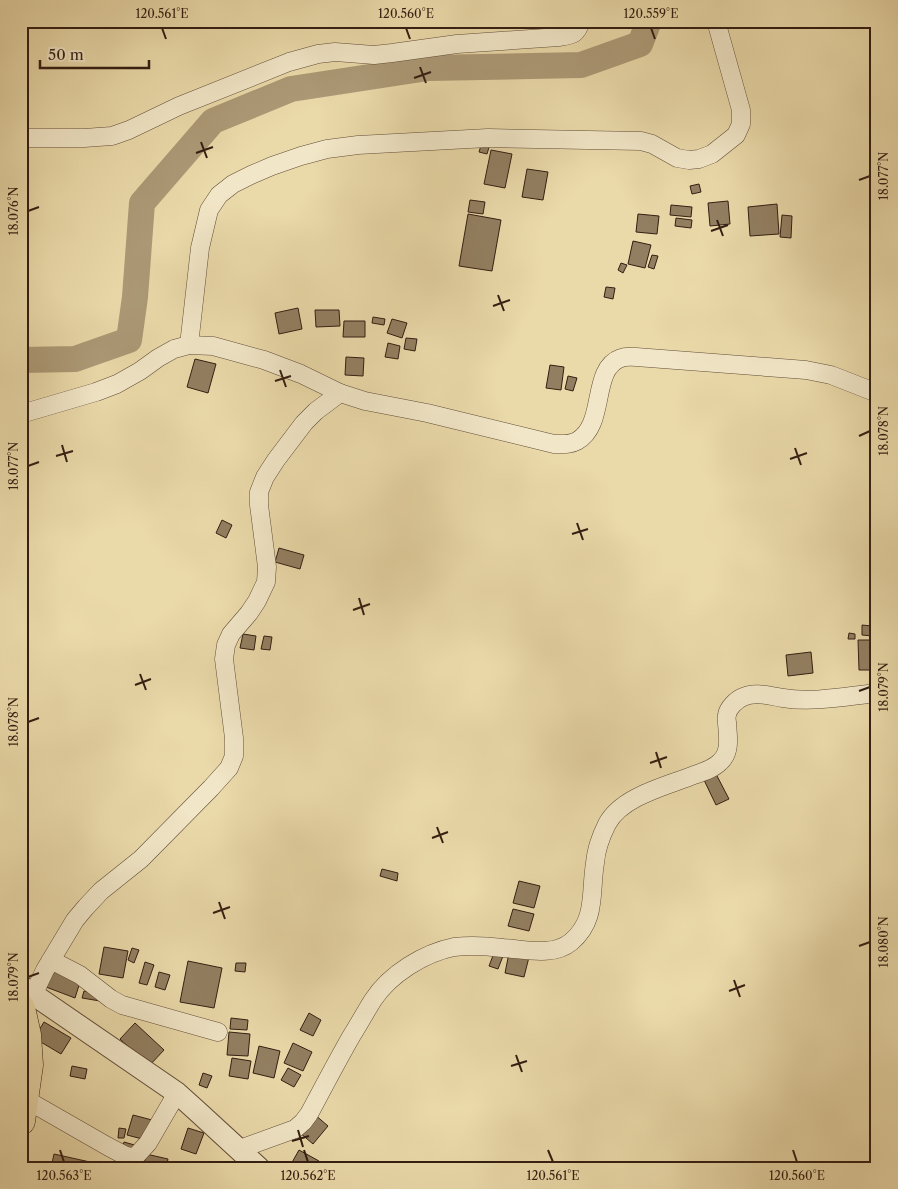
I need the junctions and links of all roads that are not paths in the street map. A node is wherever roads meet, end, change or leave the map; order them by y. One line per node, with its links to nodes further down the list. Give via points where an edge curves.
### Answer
1 (581, 21): 3 (street, via 576,32 559,37 456,44 392,53 318,54 280,65 112,136)
2 (716, 21): 4 (street, via 737,92 741,124 736,135 712,154 699,159 677,158 641,141 488,138 327,149 272,166 233,184 219,195 209,210 200,248)
3 (21, 138)
4 (188, 346): 6 (street, via 213,346 264,360); 7 (street, via 174,349 117,384)
5 (877, 392): 6 (street, via 831,375 806,370 623,356 614,360 604,376 586,433 567,444 554,444)
6 (340, 394): 9 (street, via 304,423 276,460 259,492 266,582 257,601 231,634 224,659 234,738 234,756 229,768 141,858 86,907)
7 (21, 414)
8 (877, 693): 14 (street, via 804,700 754,694 732,705 727,715 726,754 720,763 636,797 618,809 607,823 594,863 589,917 581,932 569,943 546,951 479,946 454,948 414,962 374,999 303,1122 284,1134)
9 (51, 960): 10 (street); 11 (street, via 80,975 122,1004)
10 (25, 996): 12 (street); 13 (highway, via 29,1065)
11 (218, 1032)
12 (177, 1093): 13 (street, via 148,1144 136,1156 130,1157); 14 (street)
13 (23, 1110)
14 (240, 1149): 15 (street)
15 (259, 1168)

